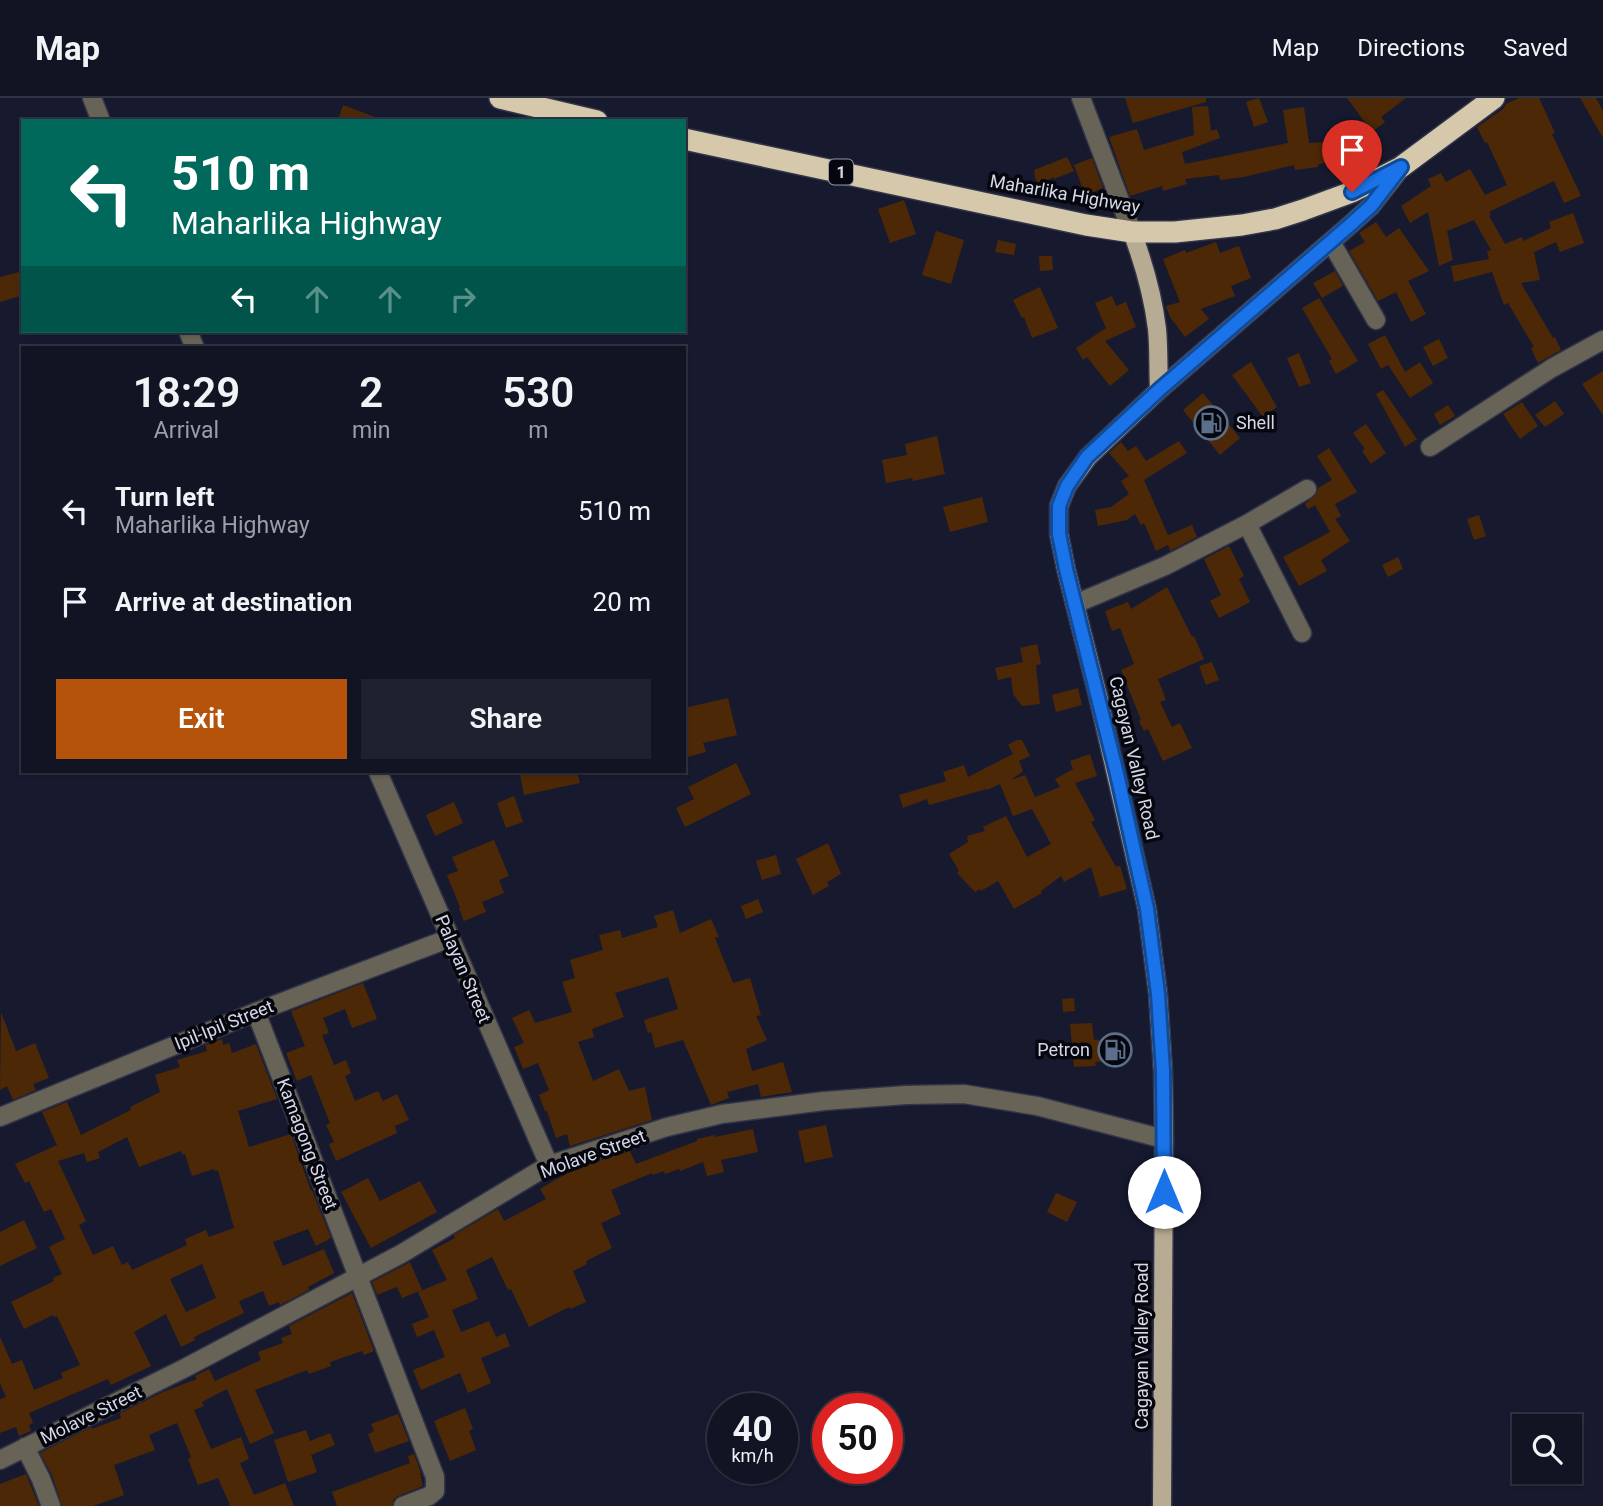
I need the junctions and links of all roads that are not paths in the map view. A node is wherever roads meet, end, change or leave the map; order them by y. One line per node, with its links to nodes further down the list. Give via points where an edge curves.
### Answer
1 (92, 98): 5 (street)
2 (500, 98): 6 (highway)
3 (1080, 98): 9 (street)
4 (1494, 98): 8 (highway, Maharlika Highway / 1)
5 (100, 119)
6 (589, 119)
7 (686, 139): 9 (highway, Maharlika Highway / 1)
8 (1401, 167): 9 (highway, Maharlika Highway / 1, via 1352,192 1275,219 1175,232); 10 (main road, Cagayan Valley Road, via 1371,206)
9 (1132, 232): 13 (main road, via 1153,305)
10 (1331, 242): 11 (street); 13 (main road, Cagayan Valley Road)
11 (1376, 320)
12 (1603, 340): 14 (street)
13 (1159, 390): 17 (main road, Cagayan Valley Road, via 1087,457 1059,506 1059,534)
14 (1430, 447)
15 (1307, 489): 16 (street)
16 (1247, 524): 17 (street); 18 (street)
17 (1074, 604): 23 (main road, Cagayan Valley Road, via 1147,909 1158,994)
18 (1302, 633)
19 (378, 773): 20 (street, Palayan Street)
20 (450, 938): 21 (street, Ipil-Ipil Street); 24 (street, Palayan Street)
21 (256, 1012): 22 (street, Ipil-Ipil Street); 25 (street, Kamagong Street)
22 (0, 1118)
23 (1164, 1139): 24 (street, Molave Street, via 990,1097 906,1095 722,1114); 30 (main road, Cagayan Valley Road)
24 (549, 1166): 25 (street, Molave Street)
25 (358, 1276): 26 (street, Molave Street); 29 (street, Kamagong Street, via 435,1477 435,1491)
26 (25, 1447): 27 (street, Molave Street); 28 (street)
27 (0, 1460)
28 (51, 1506)
29 (403, 1506)
30 (1162, 1506)

